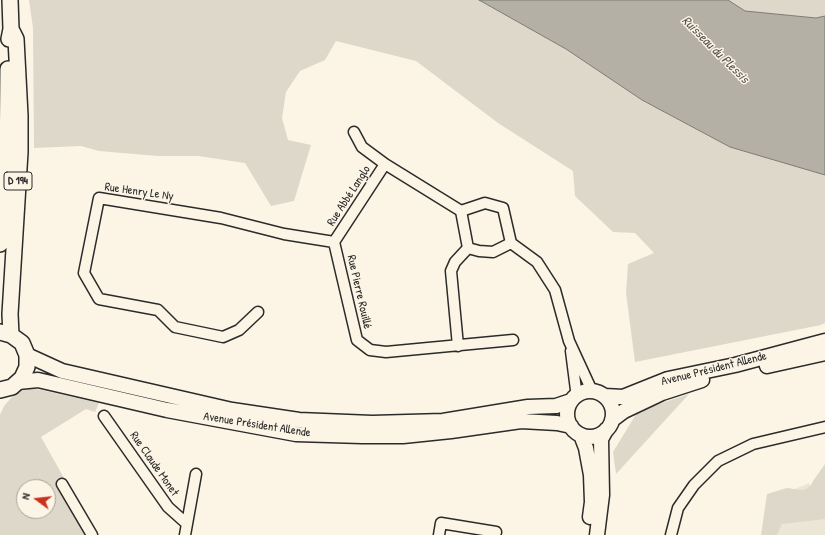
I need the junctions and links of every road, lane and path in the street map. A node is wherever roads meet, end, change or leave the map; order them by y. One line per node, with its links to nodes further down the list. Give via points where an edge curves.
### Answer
1 (10, 0): 2 (main road, D 194)
2 (11, 29): 8 (main road, D 194, via 8,175); 11 (main road, D 194, via 16,39 20,152 10,314)
3 (354, 132): 4 (street, Rue Abbé Langlo, via 362,147)
4 (385, 164): 5 (street, Rue Abbé Langlo); 6 (street, Rue Abbé Langlo)
5 (461, 211): 7 (street, via 485,203 503,208); 9 (street)
6 (334, 242): 10 (street, Rue Henry Le Ny, via 284,234 221,218 99,198 84,273 99,298 158,310 175,327 223,337 239,330); 15 (street, Rue Pierre Rouillé, via 357,340 370,350 386,352)
7 (511, 243): 9 (street, via 493,252); 13 (street, via 537,262 555,290)
8 (0, 244)
9 (468, 248): 15 (street, via 455,262 451,271)
10 (258, 312)
11 (6, 334): 17 (main road, via 22,343)
12 (513, 340): 15 (street, Rue Pierre Rouillé)
13 (570, 341): 20 (street); 21 (street, via 576,390)
14 (825, 341): 20 (main road, Avenue Président Allende, via 735,365 668,379 623,397)
15 (458, 346)
16 (825, 353): 23 (main road, Avenue Président Allende, via 689,384 662,393 624,411)
17 (27, 355): 18 (main road, via 27,368); 21 (main road, Avenue Président Allende, via 62,371 232,410 299,420 372,423 443,421 528,407 556,406)
18 (18, 382): 19 (main road, via 12,387); 25 (main road, Avenue Président Allende, via 38,380 168,410 296,434 403,436 521,421 557,423)
19 (0, 390)
20 (598, 393): 21 (main road, via 585,391); 23 (main road, via 610,402 612,408)
21 (573, 399): 25 (main road, via 567,412 568,420)
22 (104, 416): 28 (street, Rue Claude Monet, via 168,507)
23 (609, 425): 25 (main road, via 599,435 592,437); 34 (main road, via 601,439 602,495)
24 (825, 427): 35 (street, via 753,444 718,461 694,486 678,508)
25 (576, 431): 33 (main road, via 586,448 591,474 592,502)
26 (196, 474): 28 (street)
27 (62, 484): 29 (street)
28 (187, 524): 30 (street)
29 (92, 535)
30 (185, 535)
31 (439, 535): 32 (street, via 441,523 496,532)
32 (495, 535)
33 (587, 535)
34 (597, 535)
35 (671, 535)

